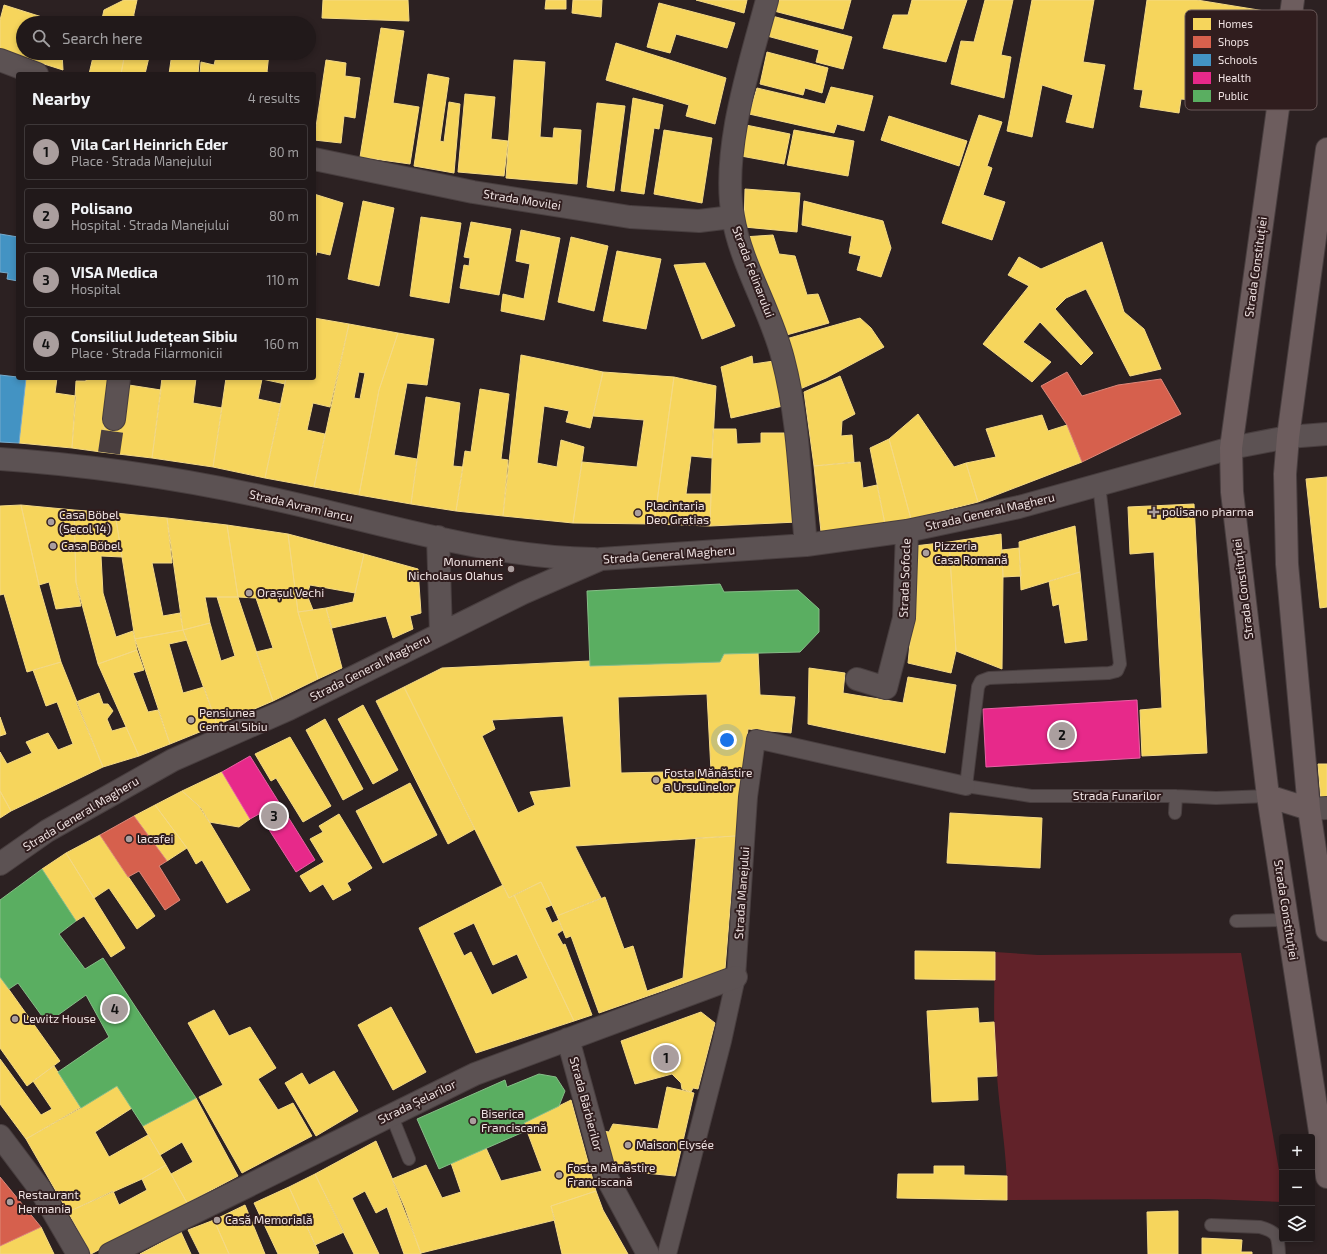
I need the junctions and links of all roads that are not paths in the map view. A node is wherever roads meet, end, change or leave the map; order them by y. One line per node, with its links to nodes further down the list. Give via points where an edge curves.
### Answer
1 (767, 0): 9 (street, Strada Felinarului, via 738,119 730,185)
2 (1293, 0): 3 (main road, Strada Constituției)
3 (1292, 10)
4 (0, 60): 5 (street)
5 (33, 72)
6 (1278, 110): 14 (main road, Strada Constituției)
7 (1327, 149): 13 (main road)
8 (316, 159): 9 (street, Strada Movilei, via 473,192 630,218 699,221)
9 (732, 217): 19 (street, Strada Felinarului, via 783,359 795,422)
10 (119, 380): 11 (street)
11 (114, 419)
12 (1327, 434): 13 (street, Strada General Magheru)
13 (1288, 437): 14 (street, Strada General Magheru); 26 (main road, via 1285,474 1288,564)
14 (1231, 448): 16 (street, Strada General Magheru); 25 (main road, Strada Constituției, via 1232,492)
15 (0, 459): 18 (street, Strada Avram Iancu, via 108,461)
16 (1099, 486): 17 (street, Strada General Magheru, via 1019,507); 23 (lane, via 1120,664 1117,671 989,678 981,681 978,687)
17 (907, 531): 19 (street, Strada General Magheru); 22 (street, Strada Sofocle, via 904,618 886,688)
18 (438, 537): 20 (street, Strada Avram Iancu, via 518,552); 21 (street)
19 (806, 545): 20 (street, Strada General Magheru)
20 (601, 559): 21 (street, Strada General Magheru)
21 (441, 633): 28 (street, Strada General Magheru, via 289,709 173,760 47,831)
22 (857, 679)
23 (966, 786): 24 (lane, Strada Funarilor, via 1031,796); 32 (street, Strada Manejului, via 756,739 748,797)
24 (1176, 796): 25 (lane, Strada Funarilor); 27 (lane)
25 (1268, 796): 26 (main road); 29 (main road, Strada Constituției)
26 (1318, 809): 31 (main road)
27 (1176, 813)
28 (0, 864)
29 (1287, 920): 30 (lane); 37 (main road, Strada Constituției)
30 (1236, 921)
31 (1327, 930)
32 (736, 977): 33 (street, Strada Șelarilor); 42 (street, Strada Manejului)
33 (568, 1039): 34 (street, Strada Șelarilor, via 475,1074); 41 (street, Strada Bărbierilor, via 605,1174)
34 (391, 1114): 36 (lane); 40 (street, Strada Șelarilor)
35 (0, 1136): 39 (street, via 40,1189)
36 (409, 1159)
37 (1327, 1177)
38 (1211, 1225): 43 (lane, via 1268,1229 1274,1232 1278,1239)
39 (78, 1254)
40 (110, 1254)
41 (648, 1254)
42 (667, 1254)
43 (1279, 1254)

